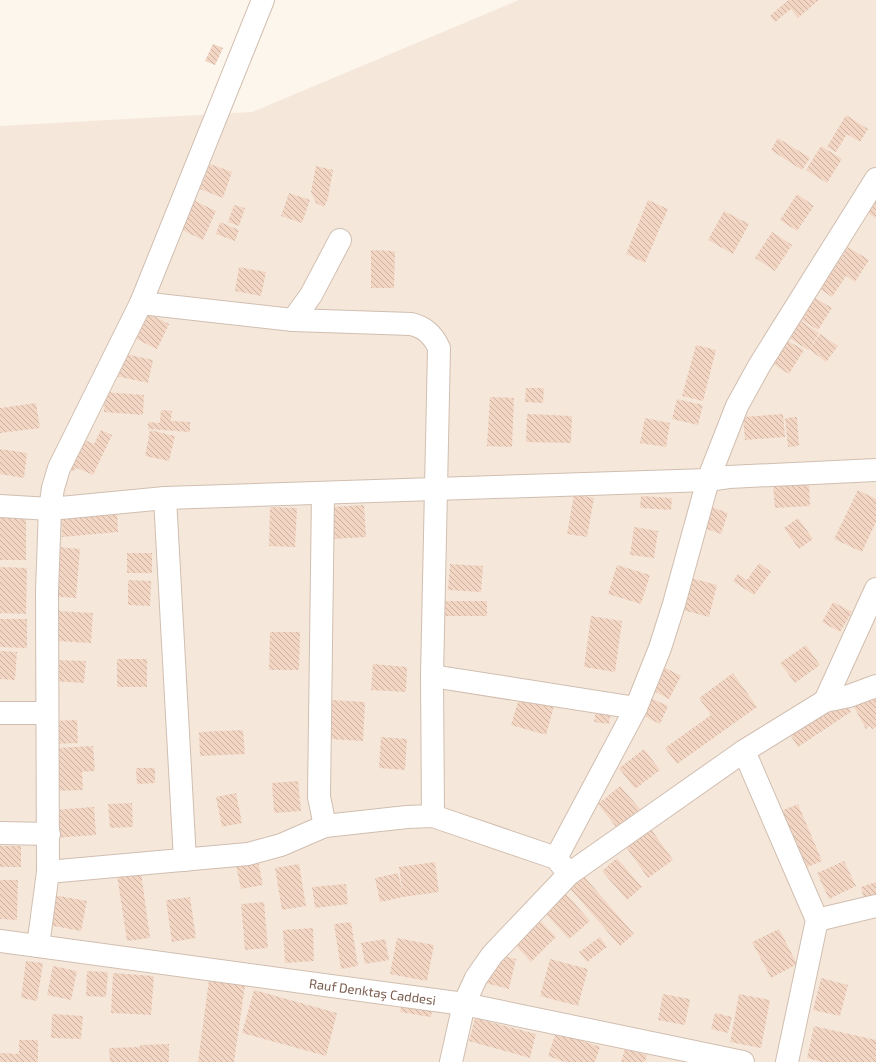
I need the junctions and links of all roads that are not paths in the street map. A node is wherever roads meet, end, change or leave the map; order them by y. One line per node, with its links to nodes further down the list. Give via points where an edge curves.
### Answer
1 (263, 0): 4 (street)
2 (876, 179): 7 (street, via 759,366 737,406)
3 (340, 240): 5 (street, via 311,295)
4 (141, 303): 5 (street); 12 (street, via 59,468)
5 (294, 320): 8 (street, via 411,324 422,327 432,335 439,348)
6 (876, 470): 7 (street)
7 (708, 480): 8 (street); 17 (street, via 664,633)
8 (436, 488): 9 (street); 14 (street)
9 (323, 492): 10 (street); 22 (street, via 319,797)
10 (165, 498): 12 (street); 25 (street)
11 (0, 506): 12 (street)
12 (50, 509): 19 (street)
13 (876, 589): 16 (street)
14 (432, 676): 17 (street); 21 (street)
15 (876, 686): 16 (street)
16 (825, 701): 20 (street)
17 (636, 708): 26 (street)
18 (0, 713): 19 (street)
19 (47, 713): 24 (street)
20 (744, 751): 26 (street); 29 (street)
21 (433, 816): 22 (street); 26 (street)
22 (325, 826): 25 (street, via 266,850)
23 (0, 833): 24 (street)
24 (49, 834): 27 (street)
25 (185, 860): 27 (street)
26 (563, 866): 32 (street, via 492,955 476,978)
27 (48, 872): 31 (street)
28 (876, 906): 29 (street)
29 (818, 920): 35 (street)
30 (0, 941): 31 (street, Rauf Denktaş Caddesi)
31 (38, 946): 32 (street, Rauf Denktaş Caddesi)
32 (464, 1004): 33 (street); 34 (street, Rauf Denktaş Caddesi)
33 (451, 1062)
34 (742, 1062)
35 (787, 1062)

